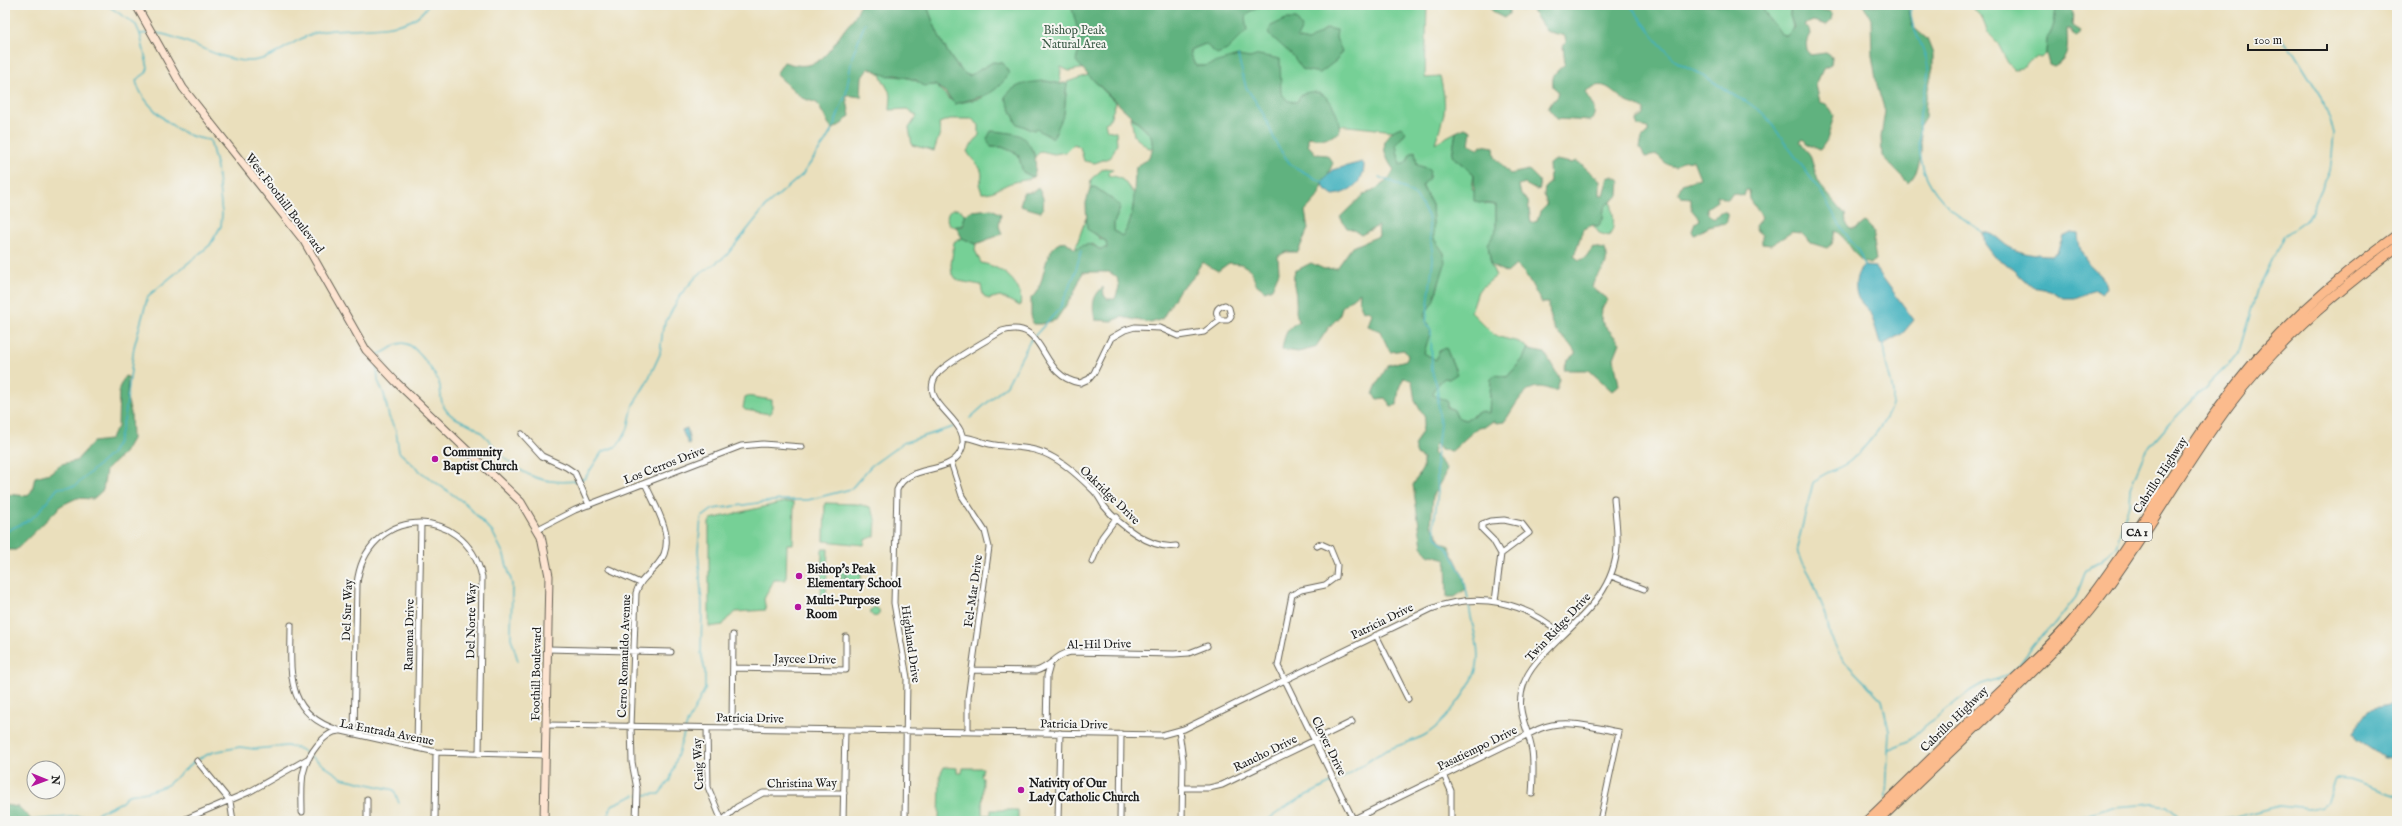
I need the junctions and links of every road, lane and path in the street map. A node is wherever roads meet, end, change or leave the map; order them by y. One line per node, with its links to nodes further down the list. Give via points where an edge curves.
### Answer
1 (136, 5): 14 (street, West Foothill Boulevard, via 182,88 304,241 366,350 408,394 513,492)
2 (2397, 235): 82 (highway, Cabrillo Highway / CA 1, via 2324,292 2271,344 2238,381 2189,451 2119,561 2076,617 2031,665)
3 (2397, 247): 83 (highway, Cabrillo Highway / CA 1, via 2318,309 2252,377 2191,460 2127,561 2095,604 2039,666)
4 (1220, 320): 6 (street, via 1204,332 1178,336 1160,328 1135,327 1124,330 1111,338 1094,373 1080,383 1057,373 1027,330 1021,328 1002,331 943,369 935,378 934,398 961,428)
5 (522, 434): 11 (street, via 542,456 575,473)
6 (963, 437): 8 (street, via 961,451); 12 (street, Oakridge Drive, via 994,445 1024,447 1048,454 1093,490 1104,506)
7 (802, 447): 9 (street, Los Cerros Drive, via 746,445)
8 (951, 462): 35 (street, Fel-Mar Drive, via 962,496 985,531 988,542); 45 (street, Highland Drive, via 908,476 897,490 894,603 906,668)
9 (645, 483): 11 (street, Los Cerros Drive); 21 (street, Cerro Romauldo Avenue, via 664,526 667,541 661,560)
10 (1614, 498): 20 (street, Twin Ridge Drive, via 1617,547)
11 (589, 505): 14 (street, Los Cerros Drive)
12 (1117, 518): 15 (street, Oakridge Drive, via 1152,544); 18 (street, via 1102,537)
13 (421, 523): 50 (street, Del Sur Way, via 402,526 384,534 370,548 360,565 357,584); 54 (street, Ramona Drive); 56 (street, Del Norte Way, via 440,526 458,535 471,550 480,567)
14 (538, 529): 30 (street, Foothill Boulevard, via 548,566)
15 (1176, 546)
16 (1317, 546): 36 (street, Clover Drive, via 1321,544 1330,548 1338,572 1336,577 1325,585 1301,590 1292,595 1278,657 1278,666)
17 (1501, 554): 17 (street, via 1529,533 1522,524 1504,520 1482,524 1482,529 1493,540); 23 (street)
18 (1092, 562)
19 (609, 569): 21 (street)
20 (1611, 576): 22 (street); 27 (street, Twin Ridge Drive, via 1599,598)
21 (640, 583): 31 (street, Cerro Romauldo Avenue, via 635,600)
22 (1644, 589)
23 (1495, 601): 26 (street, Patricia Drive, via 1459,601 1438,606); 27 (street, Patricia Drive, via 1538,616)
24 (291, 625): 44 (street, via 291,674 297,697 311,716)
25 (733, 635): 34 (street)
26 (1376, 635): 36 (street, Patricia Drive); 37 (street)
27 (1563, 636): 52 (street, Twin Ridge Drive, via 1537,661 1524,682 1520,707)
28 (846, 638): 34 (street, Jaycee Drive, via 846,670)
29 (1207, 646): 33 (street, Al-Hil Drive, via 1190,653 1174,654 1071,652 1064,653)
30 (548, 649): 31 (street); 39 (street, Foothill Boulevard)
31 (634, 650): 32 (street); 40 (street, Cerro Romauldo Avenue)
32 (671, 652)
33 (1052, 662): 35 (street, Al-Hil Drive, via 1036,671); 48 (street, via 1047,676)
34 (733, 668): 42 (street)
35 (972, 670): 47 (street, Fel-Mar Drive, via 968,698)
36 (1285, 680): 46 (street, Patricia Drive); 53 (street, Clover Drive)
37 (1408, 699)
38 (1352, 722): 53 (street, Rancho Drive)
39 (546, 724): 40 (street, Patricia Drive); 57 (street, Foothill Boulevard)
40 (631, 726): 41 (street, Patricia Drive); 73 (street, Cerro Romauldo Avenue, via 632,762 637,789)
41 (707, 728): 42 (street, Patricia Drive); 74 (street, Craig Way, via 708,787)
42 (732, 728): 43 (street, Patricia Drive)
43 (845, 730): 45 (street, Patricia Drive); 62 (street)
44 (342, 731): 50 (street, La Entrada Avenue); 58 (street, La Entrada Avenue, via 326,735)
45 (906, 731): 47 (street, Patricia Drive); 76 (street, Highland Drive)
46 (1179, 731): 51 (street, Patricia Drive, via 1162,735); 61 (street, via 1182,749)
47 (968, 732): 48 (street, Patricia Drive)
48 (1046, 733): 49 (street, Patricia Drive)
49 (1060, 733): 51 (street, Patricia Drive); 77 (street)
50 (354, 734): 54 (street, La Entrada Avenue)
51 (1121, 734): 78 (street)
52 (1527, 735): 60 (street, Pasatiempo Drive); 63 (street, Twin Ridge Drive, via 1533,756); 81 (street, Pasatiempo Drive, via 1546,726 1561,723 1619,732)
53 (1315, 740): 61 (street, Rancho Drive, via 1222,785 1209,788); 67 (street, Clover Drive)
54 (417, 748): 55 (street, La Entrada Avenue)
55 (436, 752): 56 (street, La Entrada Avenue); 71 (street)
56 (480, 754): 57 (street, La Entrada Avenue)
57 (546, 755): 72 (street, Foothill Boulevard)
58 (312, 756): 65 (street, La Entrada Avenue); 66 (street, via 303,776)
59 (197, 762): 65 (street)
60 (1444, 775): 67 (street, Pasatiempo Drive); 80 (street, via 1451,791)
61 (1182, 788): 79 (street)
62 (844, 793): 74 (street, Christina Way, via 763,793 737,807); 75 (street)
63 (1532, 794)
64 (367, 799): 70 (street)
65 (230, 801): 68 (street, La Entrada Avenue); 69 (street)
66 (302, 812)
67 (1352, 820)
68 (181, 821)
69 (233, 821)
70 (367, 821)
71 (435, 821)
72 (544, 821)
73 (636, 821)
74 (722, 821)
75 (843, 821)
76 (905, 821)
77 (1058, 821)
78 (1120, 821)
79 (1182, 821)
80 (1450, 821)
81 (1600, 821)
82 (1867, 821)
83 (1878, 821)

